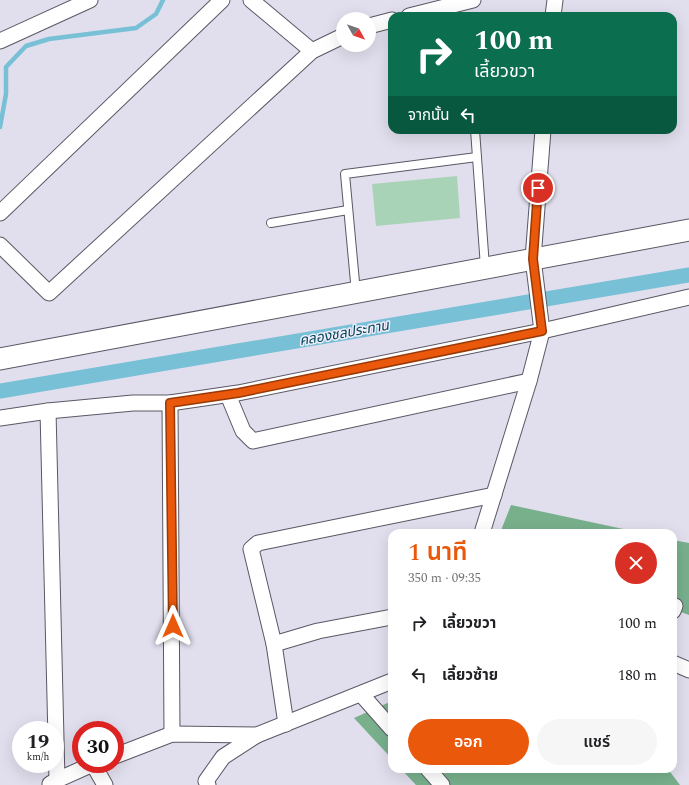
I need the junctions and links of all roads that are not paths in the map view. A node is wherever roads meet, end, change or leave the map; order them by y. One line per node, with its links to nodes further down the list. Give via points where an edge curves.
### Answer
1 (90, 0): 11 (street)
2 (222, 0): 17 (street)
3 (251, 0): 12 (street)
4 (473, 0): 6 (street)
5 (555, 0): 7 (street)
6 (425, 12)
7 (554, 12)
8 (388, 21): 9 (street)
9 (376, 24)
10 (336, 39): 12 (street)
11 (0, 41)
12 (312, 51): 20 (street, via 49,293)
13 (475, 134): 15 (lane)
14 (543, 134): 21 (street)
15 (478, 157): 16 (lane, via 345,174); 22 (lane)
16 (348, 210): 18 (lane); 23 (lane)
17 (0, 212)
18 (271, 223)
19 (689, 230): 21 (street)
20 (0, 244)
21 (533, 259): 22 (street); 25 (street)
22 (485, 268): 23 (street)
23 (356, 293): 26 (street)
24 (689, 297): 25 (street)
25 (542, 331): 27 (street); 28 (street)
26 (0, 359)
27 (529, 381): 28 (street, via 253,441 243,431); 32 (street)
28 (228, 395): 29 (street)
29 (170, 403): 30 (street, via 133,403); 42 (street)
30 (48, 411): 31 (street); 48 (street)
31 (0, 418)
32 (494, 495): 33 (street); 35 (street, via 258,543 251,549)
33 (483, 529)
34 (388, 618): 35 (street, via 318,631)
35 (274, 644): 40 (street)
36 (677, 665): 37 (street)
37 (689, 670)
38 (388, 683): 39 (street)
39 (361, 694): 40 (street); 41 (street)
40 (286, 724): 43 (street)
41 (388, 724)
42 (172, 734): 43 (street); 44 (street)
43 (257, 735): 50 (street, via 223,757 206,781)
44 (124, 753)
45 (73, 773): 48 (street)
46 (98, 773): 49 (street)
47 (432, 773): 51 (street)
48 (53, 782)
49 (104, 785)
50 (208, 785)
51 (442, 785)

